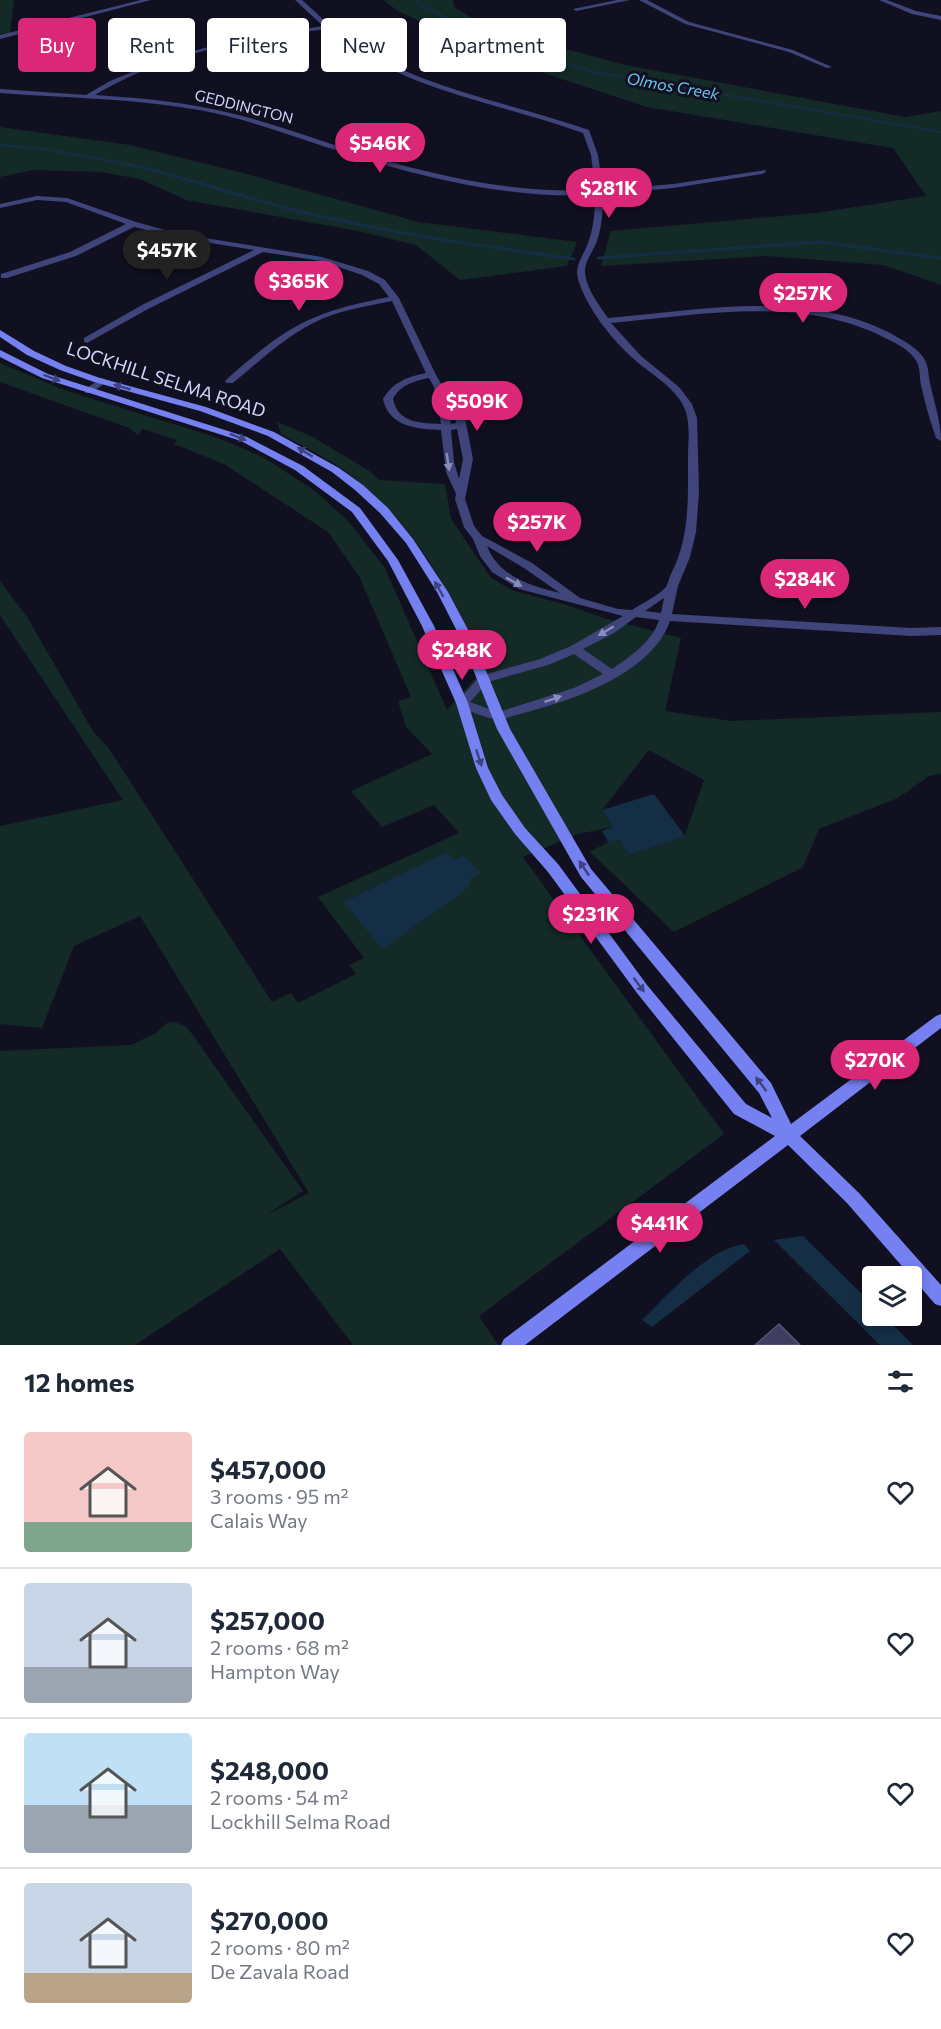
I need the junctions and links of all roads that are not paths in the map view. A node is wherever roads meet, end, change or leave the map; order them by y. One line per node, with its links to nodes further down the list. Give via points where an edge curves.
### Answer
1 (119, 0): 7 (street)
2 (148, 0): 7 (street)
3 (298, 0): 11 (street)
4 (627, 0): 8 (street)
5 (642, 0): 17 (street, via 687,23 791,51)
6 (882, 0): 10 (street, via 914,13)
7 (126, 5): 9 (street)
8 (576, 9)
9 (77, 18)
10 (941, 18)
11 (321, 20)
12 (321, 28): 20 (street, via 250,39 186,55 117,80)
13 (18, 34): 15 (street)
14 (18, 35): 16 (street)
15 (0, 38)
16 (0, 43)
17 (829, 67)
18 (404, 72): 22 (street, via 586,132 597,162)
19 (0, 91): 20 (street, GEDDINGTON)
20 (87, 97): 22 (street, GEDDINGTON, via 170,104 237,116 373,159 496,187)
21 (762, 172): 22 (street, GEDDINGTON, via 656,189)
22 (599, 192): 28 (street, via 594,238 581,272 593,305)
23 (0, 206): 24 (street, via 56,198)
24 (133, 224): 25 (street); 26 (street, via 73,254)
25 (262, 249): 27 (street, via 356,269 382,282); 30 (street)
26 (4, 276)
27 (395, 298): 32 (street); 34 (street, via 311,321)
28 (607, 321): 39 (street, via 788,310 822,313 862,324 894,339 922,363); 42 (street, via 636,355 674,387 691,411 692,525 685,556)
29 (0, 333): 33 (main road, LOCKHILL SELMA ROAD, via 31,354)
30 (87, 340)
31 (0, 352): 36 (main road, LOCKHILL SELMA ROAD, one-way to 36, via 45,376)
32 (431, 375): 35 (street); 38 (street, via 394,388 388,406 412,424)
33 (102, 381): 36 (street); 49 (main road, LOCKHILL SELMA ROAD, one-way to 33, via 460,626 422,560 371,497 327,465 264,431 230,417)
34 (230, 381)
35 (439, 387): 37 (street, via 453,398); 38 (street)
36 (88, 391): 50 (main road, LOCKHILL SELMA ROAD, one-way to 50, via 244,439 299,468 356,510 393,560)
37 (461, 426): 38 (street); 40 (street, via 468,459)
38 (445, 427): 40 (street, one-way to 40, via 451,478)
39 (941, 438)
40 (460, 492): 41 (street, via 469,527)
41 (478, 538): 43 (street, via 538,571); 43 (street, one-way to 43, via 485,556 508,580 540,593)
42 (671, 588): 44 (street); 45 (street)
43 (577, 601): 44 (street)
44 (633, 613): 45 (street); 47 (street, one-way to 47)
45 (667, 616): 46 (street); 48 (street, via 646,650)
46 (941, 631)
47 (574, 648): 48 (street); 49 (street, via 544,662)
48 (611, 674): 51 (street, one-way to 48, via 551,701)
49 (484, 679): 50 (street); 51 (main road, LOCKHILL SELMA ROAD)
50 (462, 702): 51 (street); 53 (main road, LOCKHILL SELMA ROAD, one-way to 53, via 482,768 520,831 740,1109)
51 (497, 715): 53 (main road, LOCKHILL SELMA ROAD, one-way to 51, via 765,1088 586,873)
52 (941, 1020): 53 (main road)
53 (788, 1135): 54 (main road, LOCKHILL SELMA ROAD, via 854,1198); 55 (main road)
54 (941, 1298)
55 (510, 1345)

